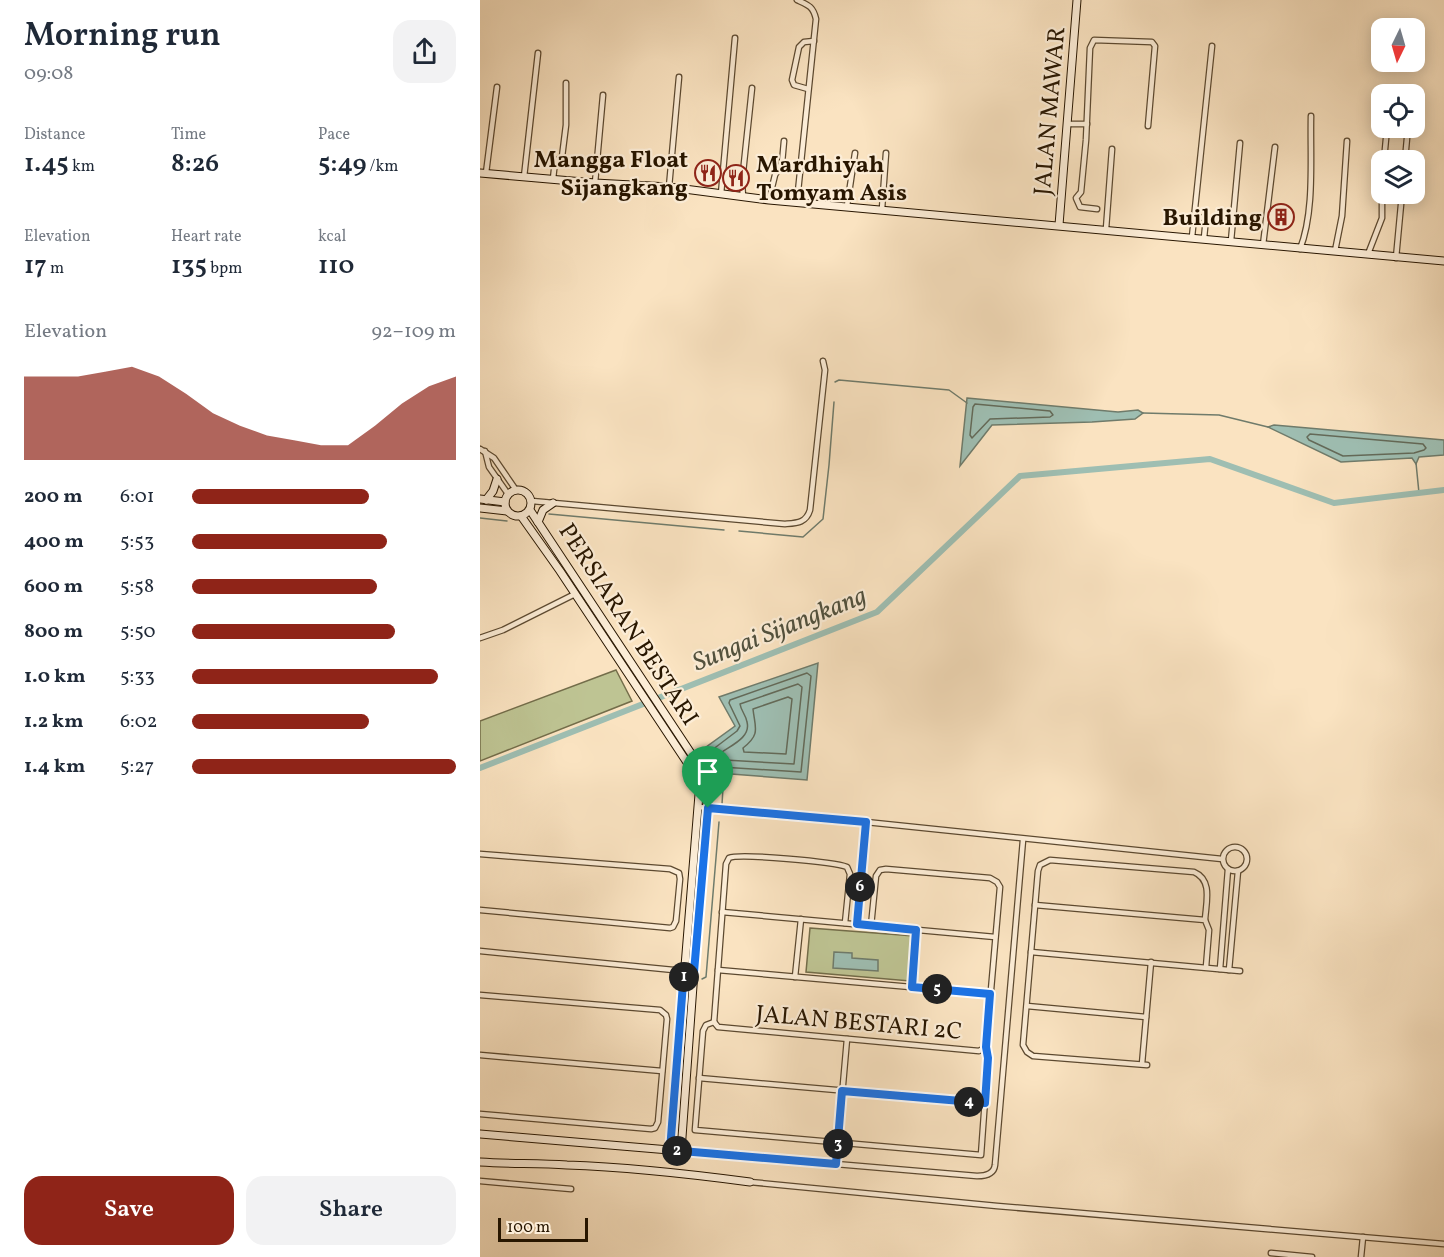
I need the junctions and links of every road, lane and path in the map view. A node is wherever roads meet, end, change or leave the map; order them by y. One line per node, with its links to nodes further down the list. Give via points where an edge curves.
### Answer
1 (797, 0): 4 (street, via 814,10)
2 (1077, 0): 14 (street, JALAN MAWAR)
3 (735, 38): 31 (street)
4 (814, 41): 11 (street); 11 (street, via 799,47 792,80 794,85)
5 (1212, 46): 40 (street)
6 (538, 53): 27 (street)
7 (679, 77): 30 (street)
8 (566, 83): 28 (street, via 565,136)
9 (497, 87): 26 (street)
10 (752, 88): 32 (street)
11 (808, 89): 34 (street)
12 (603, 95): 29 (street)
13 (1311, 116): 47 (street, via 1309,202)
14 (1068, 124): 15 (street); 41 (street, JALAN MAWAR)
15 (1087, 124): 16 (street, via 1092,42 1121,40 1152,42 1155,46); 39 (street, via 1081,192 1076,198 1080,207)
16 (1148, 126)
17 (1407, 138): 23 (street)
18 (784, 141): 33 (street, via 782,163)
19 (1347, 141): 48 (street, via 1342,216)
20 (1240, 143): 45 (street)
21 (1275, 147): 46 (street)
22 (1112, 149): 42 (street)
23 (1406, 150)
24 (855, 153): 37 (street)
25 (886, 153): 38 (street)
26 (483, 173): 27 (street)
27 (524, 177): 28 (street)
28 (553, 179): 29 (street)
29 (595, 183): 30 (street)
30 (669, 187): 31 (street)
31 (721, 194): 32 (street)
32 (742, 197): 33 (street)
33 (769, 200): 34 (street)
34 (797, 201): 37 (street)
35 (1382, 204): 49 (street, via 1382,218)
36 (1401, 204): 50 (street)
37 (847, 206): 38 (street)
38 (882, 209): 41 (street)
39 (1097, 209)
40 (1195, 216): 43 (street); 44 (street, via 1206,218)
41 (1059, 225): 42 (street)
42 (1106, 229): 43 (street)
43 (1192, 237): 44 (street)
44 (1204, 238): 45 (street)
45 (1231, 241): 46 (street)
46 (1263, 245): 47 (street)
47 (1300, 249): 48 (street)
48 (1335, 252): 49 (street)
49 (1368, 255): 50 (street)
50 (1396, 258): 51 (street)
51 (1444, 261)
52 (823, 361): 60 (street, via 810,510 802,522 785,524)
53 (483, 450): 54 (street); 55 (street, via 494,458)
54 (497, 479): 56 (street); 57 (street, via 493,491)
55 (516, 490): 56 (street); 58 (street, via 524,491)
56 (508, 494): 59 (street)
57 (483, 499): 59 (street)
58 (532, 501): 60 (street); 62 (street)
59 (505, 502): 63 (street)
60 (554, 504): 65 (street, via 543,510)
61 (480, 508): 63 (street)
62 (530, 510): 64 (street); 65 (street, PERSIARAN BESTARI)
63 (507, 511): 64 (street)
64 (521, 516): 66 (street, PERSIARAN BESTARI)
65 (538, 522): 69 (street, PERSIARAN BESTARI, via 708,779)
66 (575, 594): 67 (street); 68 (street, PERSIARAN BESTARI, via 700,782)
67 (480, 638)
68 (699, 807): 69 (street); 94 (street, PERSIARAN BESTARI)
69 (708, 808): 70 (street); 95 (street, PERSIARAN BESTARI)
70 (866, 822): 71 (street); 82 (street)
71 (1023, 840): 73 (street); 116 (street, via 994,1169 977,1176)
72 (480, 854): 77 (street, via 670,869 679,873 676,921 670,928)
73 (1222, 859): 74 (street); 75 (street, via 1226,849 1242,849 1246,863)
74 (1228, 869): 75 (street); 90 (street)
75 (1238, 871): 92 (street)
76 (1035, 905): 80 (street); 80 (street, via 1038,871 1040,865 1050,860 1194,872 1205,879 1207,886); 87 (street)
77 (480, 910)
78 (722, 912): 79 (street); 81 (street, via 726,864 734,856 847,867 850,874); 91 (street)
79 (801, 919): 81 (street); 96 (street)
80 (1205, 920): 89 (street, via 1209,930)
81 (845, 923): 82 (street)
82 (857, 924): 83 (street)
83 (871, 926): 84 (street); 85 (street, JALAN BESTARI 2C, via 880,870 990,878 1000,888)
84 (916, 930): 85 (street); 97 (street)
85 (995, 937): 98 (street, JALAN BESTARI 2C)
86 (480, 951): 94 (street)
87 (1031, 952): 88 (street); 100 (street)
88 (1151, 962): 89 (street); 101 (street)
89 (1206, 968): 90 (street)
90 (1220, 969): 92 (street)
91 (718, 970): 96 (street); 102 (street)
92 (1229, 970): 93 (street)
93 (1240, 970)
94 (684, 971): 95 (street); 113 (street, PERSIARAN BESTARI)
95 (694, 972): 114 (street, PERSIARAN BESTARI)
96 (795, 977): 97 (street)
97 (912, 987): 98 (street)
98 (990, 994): 104 (street, JALAN BESTARI 2C)
99 (480, 995): 106 (street, via 660,1010 667,1019)
100 (1027, 1006): 101 (street); 101 (street, via 1023,1045 1033,1056 1145,1064)
101 (1146, 1017)
102 (714, 1022): 103 (street, JALAN BESTARI 2C, via 718,1027); 107 (street, via 703,1031)
103 (847, 1039): 104 (street, JALAN BESTARI 2C, via 979,1051); 108 (street)
104 (986, 1047): 109 (street)
105 (480, 1055): 106 (street)
106 (662, 1071): 110 (street, via 658,1122 651,1129)
107 (699, 1078): 108 (street); 112 (street, via 695,1130)
108 (842, 1091): 109 (street); 112 (street)
109 (985, 1103): 112 (street, via 981,1155)
110 (480, 1114)
111 (480, 1134): 113 (street)
112 (838, 1142): 116 (street)
113 (670, 1150): 114 (street)
114 (681, 1151): 116 (street)
115 (480, 1162): 118 (street, via 565,1164)
116 (836, 1164)
117 (480, 1181): 119 (street)
118 (750, 1182): 120 (street)
119 (571, 1189)
120 (1363, 1236): 121 (street); 124 (street)
121 (1444, 1244)
122 (1271, 1253): 123 (street)
123 (1312, 1257)
124 (1361, 1257)

